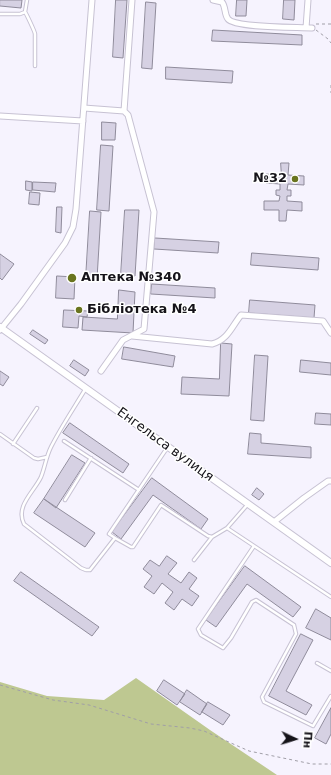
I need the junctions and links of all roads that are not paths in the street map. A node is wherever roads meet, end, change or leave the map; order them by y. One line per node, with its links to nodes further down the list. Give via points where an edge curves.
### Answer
1 (27, 0): 8 (lane)
2 (92, 0): 13 (street)
3 (132, 0): 14 (street)
4 (213, 0): 7 (street)
5 (229, 0): 7 (street)
6 (308, 0): 10 (street)
7 (222, 2): 10 (street, via 227,17 234,22)
8 (25, 12): 9 (lane); 12 (lane, via 35,34)
9 (0, 14)
10 (306, 28): 11 (street)
11 (312, 28)
12 (35, 66)
13 (84, 108): 14 (street); 16 (street)
14 (124, 111): 19 (street, via 128,115 154,212 144,329)
15 (0, 116): 16 (street)
16 (83, 121): 17 (street, via 73,227 65,243 26,298)
17 (1, 328): 21 (street, Енгельса вулиця)
18 (331, 332): 19 (street, via 323,321 241,316 228,334 212,344)
19 (131, 336): 20 (street, via 123,340)
20 (101, 371)
21 (86, 388): 26 (street, Енгельса вулиця); 27 (lane)
22 (37, 408): 25 (lane)
23 (0, 434): 25 (lane)
24 (64, 441): 28 (lane)
25 (14, 444): 27 (lane, via 34,458)
26 (168, 447): 30 (lane); 32 (street, Енгельса вулиця)
27 (47, 457): 36 (lane, via 40,478 24,503 24,524 86,570 90,570)
28 (91, 458): 30 (lane); 31 (lane)
29 (331, 481): 33 (street)
30 (139, 490): 36 (lane, via 109,534)
31 (65, 500)
32 (248, 504): 33 (street, Енгельса вулиця); 34 (lane)
33 (274, 522): 39 (street, Енгельса вулиця)
34 (227, 528): 35 (lane); 37 (lane)
35 (212, 537): 36 (lane, via 161,504 133,547); 38 (lane)
36 (115, 538)
37 (254, 546): 40 (lane); 43 (lane, via 198,629 201,635 224,648 252,602 256,600 294,625 296,634 262,697 264,702 313,726)
38 (194, 560)
39 (331, 563)
40 (331, 597)
41 (317, 663): 42 (lane)
42 (331, 671)
43 (331, 696)

